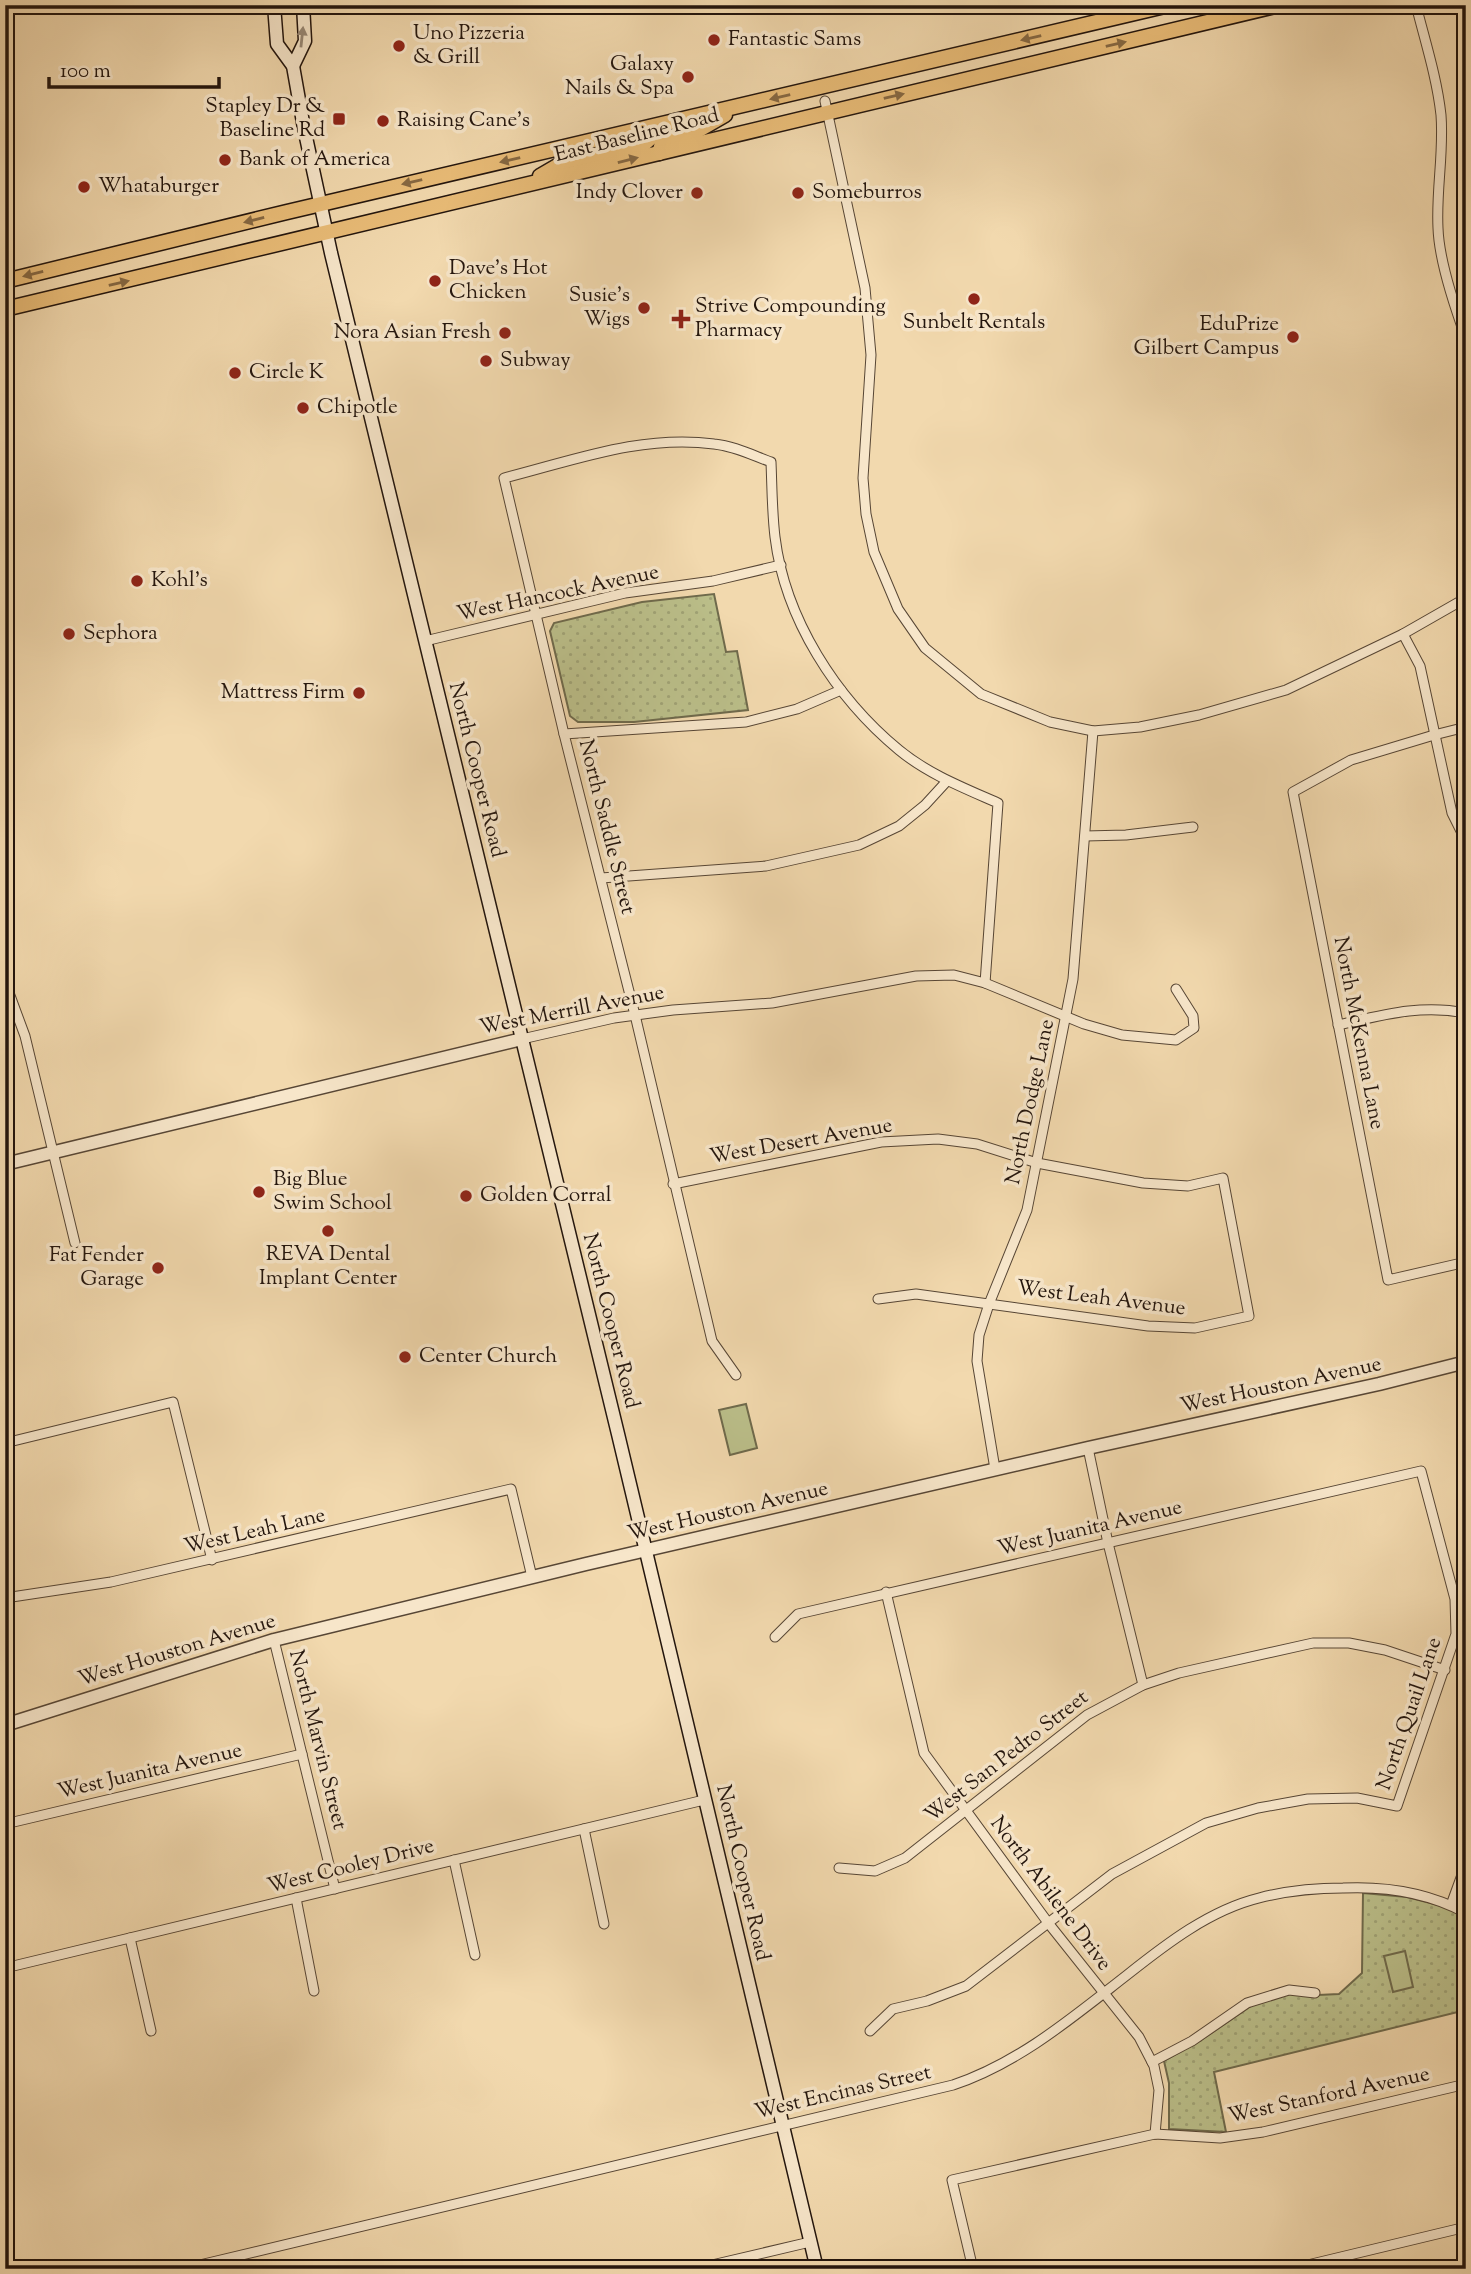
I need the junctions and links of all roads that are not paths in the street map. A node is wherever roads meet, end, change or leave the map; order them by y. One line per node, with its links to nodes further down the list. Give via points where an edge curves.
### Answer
1 (274, 5): 6 (main road, via 277,44)
2 (303, 5): 6 (main road, one-way to 2, via 305,41)
3 (1169, 5): 8 (main road, East Baseline Road, one-way to 8)
4 (1279, 5): 7 (main road, East Baseline Road, one-way to 4)
5 (1416, 5): 16 (street, via 1441,114 1437,232)
6 (293, 66): 12 (main road, North Cooper Road)
7 (827, 106): 10 (main road, East Baseline Road); 24 (street, via 865,288 871,355 863,478 866,514 885,583 925,648 981,694 1050,722)
8 (738, 107): 9 (main road, East Baseline Road); 10 (main road, via 699,130 663,140)
9 (653, 127): 11 (main road, via 653,136 645,143 564,162); 12 (main road, East Baseline Road, one-way to 12)
10 (659, 153): 11 (main road, East Baseline Road, one-way to 10)
11 (523, 185): 13 (main road, East Baseline Road)
12 (320, 204): 13 (main road, North Cooper Road); 14 (main road, East Baseline Road, one-way to 14)
13 (325, 226): 15 (main road, East Baseline Road, one-way to 13); 21 (main road, North Cooper Road)
14 (5, 281)
15 (5, 309)
16 (1466, 338)
17 (781, 565): 19 (street, West Hancock Avenue, via 713,581 625,593); 19 (street, North Saddle Street, via 771,462 715,444 638,444 504,478); 22 (street, via 803,627)
18 (1466, 598): 20 (street)
19 (536, 616): 21 (street, West Hancock Avenue); 25 (street, North Saddle Street)
20 (1403, 634): 24 (street, via 1286,690 1199,715); 26 (street, via 1420,666)
21 (425, 641): 39 (main road, North Cooper Road)
22 (841, 690): 25 (street, via 797,709 746,722); 27 (street, via 900,751)
23 (1466, 727): 26 (street)
24 (1093, 732): 29 (street, North Dodge Lane)
25 (564, 734): 31 (street, North Saddle Street)
26 (1434, 735): 30 (street, via 1452,813); 38 (street, North McKenna Lane, via 1351,760 1293,792)
27 (947, 781): 31 (street, via 899,826 859,845 766,866); 33 (street, via 998,803)
28 (1194, 827): 29 (street)
29 (1086, 836): 37 (street, North Dodge Lane)
30 (1466, 841)
31 (601, 878): 36 (street, North Saddle Street)
32 (5, 982): 40 (street, via 25,1036)
33 (985, 983): 36 (street, West Merrill Avenue, via 954,975 916,976 772,1003); 37 (street, West Merrill Avenue)
34 (1176, 989): 37 (street, West Merrill Avenue, via 1193,1016 1194,1028 1176,1040 1122,1035)
35 (1466, 1013): 38 (street, via 1403,1010)
36 (635, 1015): 39 (street, West Merrill Avenue); 43 (street, North Saddle Street)
37 (1067, 1017): 41 (street, North Dodge Lane)
38 (1338, 1025): 45 (street, North McKenna Lane, via 1388,1280)
39 (522, 1039): 40 (main road, West Merrill Avenue); 56 (main road, North Cooper Road)
40 (52, 1152): 42 (main road, West Merrill Avenue); 44 (street)
41 (1037, 1163): 43 (street, West Desert Avenue, via 977,1144 938,1139 881,1142); 47 (street, North Dodge Lane, via 1027,1210); 48 (street, West Desert Avenue, via 1143,1183 1188,1186 1223,1178)
42 (5, 1164)
43 (673, 1184): 50 (street, North Saddle Street, via 712,1341)
44 (75, 1243)
45 (1466, 1262)
46 (878, 1299): 47 (street, West Leah Avenue, via 916,1294)
47 (989, 1304): 48 (street, West Leah Avenue, via 1195,1328); 53 (street, North Dodge Lane, via 977,1361)
48 (1249, 1315)
49 (1466, 1362): 52 (main road, West Houston Avenue)
50 (736, 1375)
51 (5, 1443): 57 (street, via 173,1402)
52 (1088, 1448): 53 (main road, West Houston Avenue); 55 (street)
53 (995, 1469): 56 (main road, West Houston Avenue)
54 (1421, 1471): 55 (street, West Juanita Avenue); 63 (street, North Quail Lane, via 1455,1599 1456,1634)
55 (1108, 1543): 59 (street, West Juanita Avenue); 64 (street)
56 (645, 1550): 58 (main road, West Houston Avenue); 67 (main road, North Cooper Road)
57 (212, 1560): 58 (street, West Leah Lane, via 511,1489); 60 (street, West Leah Lane)
58 (532, 1577): 62 (main road, West Houston Avenue)
59 (886, 1592): 61 (street, West Juanita Avenue, via 798,1614); 68 (street, North Abilene Drive, via 924,1753)
60 (5, 1598)
61 (775, 1637)
62 (274, 1640): 65 (main road, West Houston Avenue); 66 (street, North Marvin Street)
63 (1445, 1670): 64 (street, West San Pedro Street, via 1385,1650 1313,1643); 79 (street, North Quail Lane, via 1397,1806 1357,1798 1308,1799 1206,1822 1112,1874)
64 (1143, 1685): 68 (street, West San Pedro Street, via 1087,1715)
65 (5, 1725)
66 (302, 1754): 69 (street, West Juanita Avenue); 74 (street, North Marvin Street)
67 (704, 1800): 70 (street, West Cooley Drive); 90 (main road, North Cooper Road)
68 (965, 1811): 73 (street, West San Pedro Street, via 905,1858 875,1871); 79 (street, North Abilene Drive)
69 (5, 1824)
70 (584, 1829): 71 (street, West Cooley Drive); 78 (street)
71 (454, 1860): 74 (street, West Cooley Drive); 81 (street)
72 (1466, 1864): 76 (street)
73 (839, 1868)
74 (335, 1889): 75 (street, West Cooley Drive)
75 (296, 1898): 80 (street, West Cooley Drive); 83 (street)
76 (1451, 1905): 77 (street, West Encinas Street); 84 (street, West Encinas Street, via 1406,1891 1361,1887 1312,1889 1257,1899 1212,1917 1167,1943)
77 (1466, 1913)
78 (604, 1924)
79 (1049, 1924): 84 (street, North Abilene Drive); 87 (street, via 966,1986 893,2009)
80 (130, 1938): 82 (street, West Cooley Drive); 86 (street)
81 (475, 1955)
82 (5, 1968)
83 (314, 1991)
84 (1104, 1993): 88 (street, North Abilene Drive, via 1139,2037); 90 (street, West Encinas Street, via 979,2077)
85 (1315, 1993): 88 (street, via 1289,1990 1247,2003)
86 (151, 2031)
87 (870, 2031)
88 (1152, 2062): 91 (street, North Abilene Drive, via 1160,2090)
89 (1466, 2084): 91 (street, West Stanford Avenue, via 1263,2132 1220,2138)
90 (783, 2126): 93 (main road, North Cooper Road); 94 (street, West Encinas Street)
91 (1155, 2134): 97 (street, West Stanford Avenue, via 952,2180)
92 (1466, 2227): 98 (street)
93 (810, 2242): 95 (street); 96 (main road, North Cooper Road)
94 (183, 2269)
95 (695, 2269)
96 (817, 2269)
97 (973, 2269)
98 (1291, 2269)

